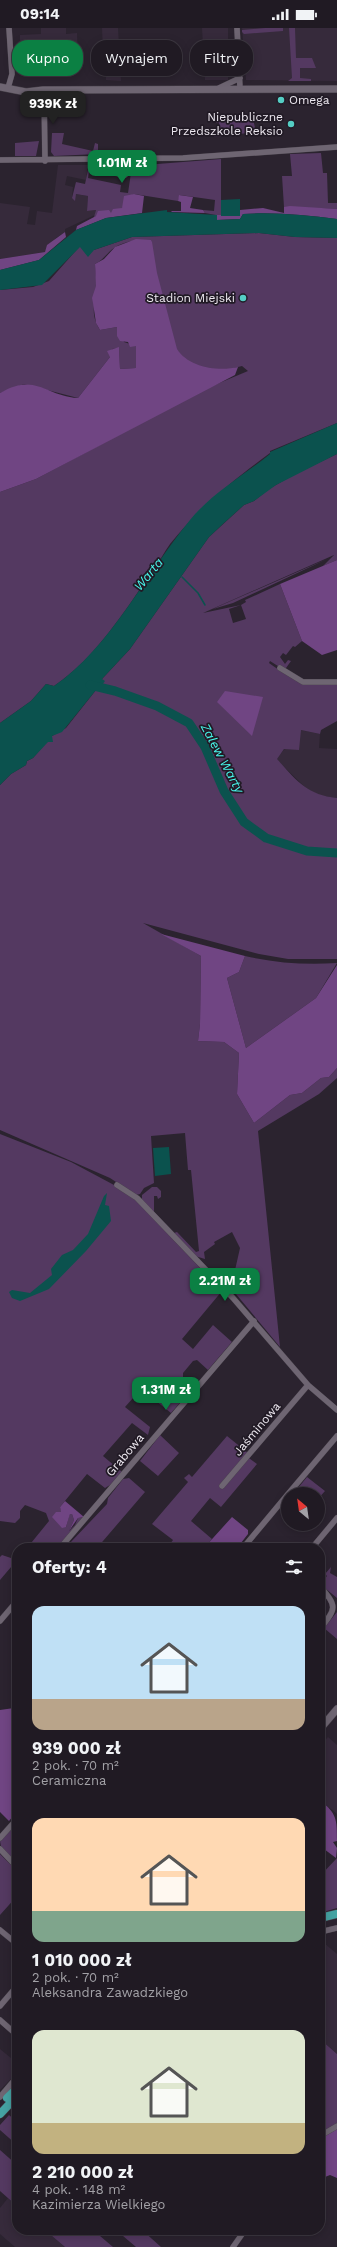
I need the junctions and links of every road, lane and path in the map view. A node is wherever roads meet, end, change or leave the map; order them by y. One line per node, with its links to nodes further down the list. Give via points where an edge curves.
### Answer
1 (9, 28): 5 (street, via 12,74)
2 (237, 28): 3 (street)
3 (240, 78): 6 (street); 7 (street)
4 (0, 87): 5 (street)
5 (8, 88): 9 (street, via 26,92)
6 (219, 88): 7 (street); 9 (street)
7 (240, 88): 8 (street)
8 (337, 88)
9 (43, 90): 13 (street)
10 (337, 147): 12 (street)
11 (0, 160): 13 (street)
12 (130, 160): 13 (street); 14 (street, via 125,175)
13 (45, 161)
14 (91, 168)
15 (280, 668): 16 (street, via 304,682)
16 (337, 682)
17 (117, 1185): 18 (street, via 137,1198)
18 (254, 1321): 19 (street); 26 (street, Grabowa)
19 (308, 1385): 20 (street); 22 (street, Jaśminowa)
20 (337, 1410)
21 (337, 1436): 23 (street)
22 (222, 1486)
23 (294, 1487)
24 (281, 1502): 27 (street)
25 (337, 1518): 28 (street)
26 (64, 1543)
27 (247, 1543)
28 (316, 1543)
29 (325, 1590): 30 (street, via 335,1599)
30 (337, 1606): 33 (street)
31 (12, 1607): 32 (street)
32 (0, 1621)
33 (325, 1623)
34 (337, 1709): 35 (street)
35 (325, 1720)
36 (12, 1825): 37 (street)
37 (0, 1838)
38 (0, 1849): 39 (street)
39 (12, 1862)
40 (337, 1914): 41 (main road)
41 (325, 1917)
42 (337, 1928): 44 (street)
43 (0, 1930): 45 (street)
44 (325, 1931)
45 (12, 1940)
46 (12, 1992): 47 (street)
47 (0, 2006)
48 (0, 2020): 49 (street)
49 (12, 2031)
50 (12, 2084): 52 (street)
51 (12, 2093): 54 (main road)
52 (0, 2097)
53 (12, 2101): 55 (main road)
54 (0, 2106)
55 (0, 2114)
56 (337, 2126): 57 (street)
57 (325, 2133)
58 (241, 2235): 59 (street)
59 (233, 2247)

